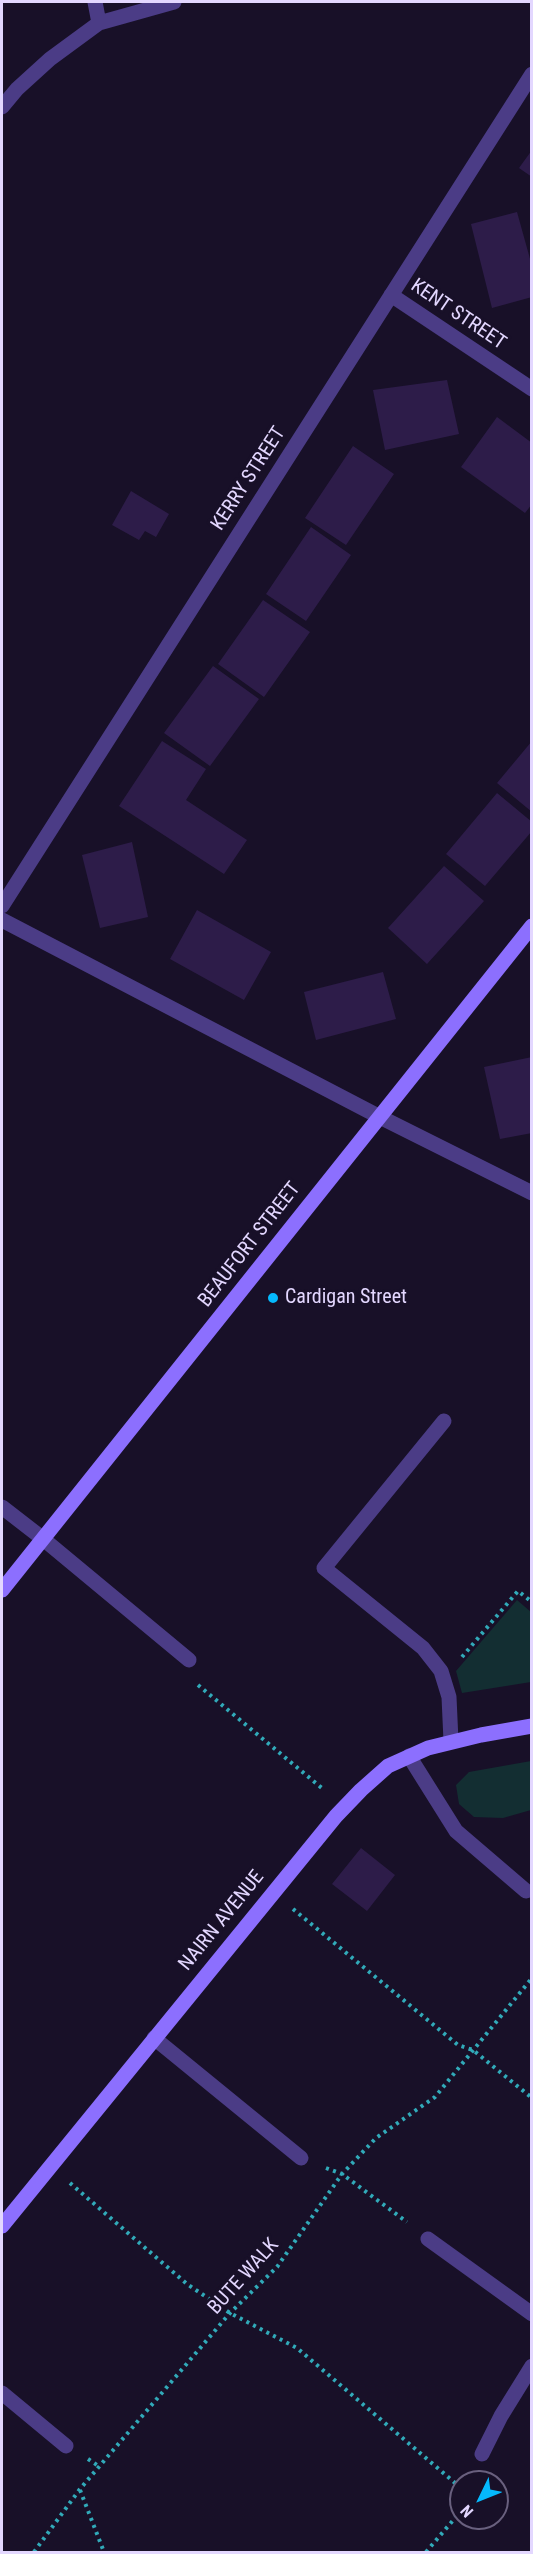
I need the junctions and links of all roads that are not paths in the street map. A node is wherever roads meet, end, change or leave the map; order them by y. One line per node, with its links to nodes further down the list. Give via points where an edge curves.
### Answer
1 (95, 2): 3 (street)
2 (174, 2): 3 (street)
3 (99, 23): 5 (street, via 50,59)
4 (531, 74): 6 (street, KERRY STREET)
5 (2, 107)
6 (391, 295): 7 (street, KENT STREET); 8 (street, KERRY STREET)
7 (531, 389)
8 (2, 906)
9 (2, 920): 11 (street)
10 (531, 926): 11 (street, BEAUFORT STREET)
11 (378, 1116): 12 (street); 15 (street, BEAUFORT STREET)
12 (531, 1193)
13 (444, 1421): 19 (street, via 324,1568 423,1648 441,1671 449,1697)
14 (2, 1506): 15 (street)
15 (42, 1538): 16 (street, BEAUFORT STREET); 17 (street)
16 (2, 1590)
17 (189, 1660)
18 (531, 1726): 19 (street, NAIRN AVENUE)
19 (451, 1741): 20 (street, NAIRN AVENUE)
20 (409, 1756): 21 (street, via 456,1831); 22 (street, NAIRN AVENUE, via 388,1766 345,1807)
21 (526, 1891)
22 (154, 2038): 23 (street); 24 (street, NAIRN AVENUE)
23 (301, 2158)
24 (2, 2226)
25 (428, 2239): 26 (street)
26 (531, 2314)
27 (531, 2366): 30 (street)
28 (2, 2393): 29 (street)
29 (66, 2446)
30 (482, 2454)

